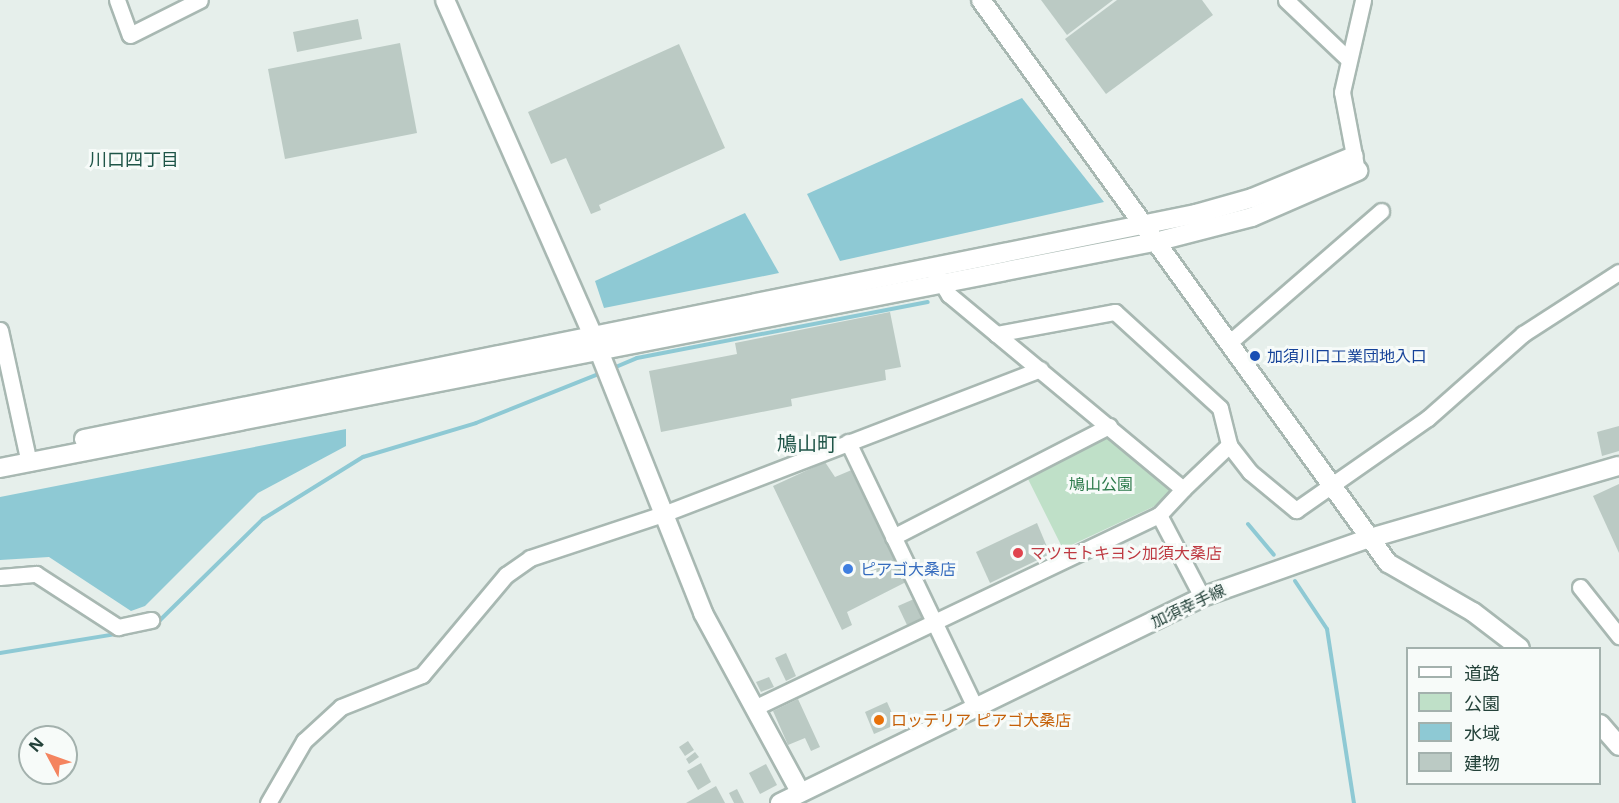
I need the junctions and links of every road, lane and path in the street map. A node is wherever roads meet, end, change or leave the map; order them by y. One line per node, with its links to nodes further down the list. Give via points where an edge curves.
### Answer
1 (117, 0): 2 (street, via 130,35)
2 (200, 0)
3 (445, 0): 17 (street)
4 (981, 0): 10 (street)
5 (1286, 0): 7 (street)
6 (1363, 0): 7 (street)
7 (1347, 58): 8 (street, via 1342,92)
8 (1356, 164): 10 (street, via 1252,198); 11 (street, via 1252,217)
9 (1381, 211): 16 (street)
10 (1146, 223): 11 (street); 13 (street)
11 (1159, 241): 13 (street); 16 (street)
12 (1619, 272): 26 (street, via 1522,334 1428,418)
13 (938, 276): 15 (street); 17 (street)
14 (0, 330): 23 (street)
15 (996, 334): 18 (street); 21 (street, via 1115,312 1220,408)
16 (1230, 342): 26 (street)
17 (596, 343): 23 (street); 28 (street)
18 (1040, 369): 19 (street); 20 (street)
19 (1109, 426): 27 (street); 30 (street)
20 (848, 442): 28 (street); 30 (street)
21 (1229, 445): 26 (street, via 1250,472 1296,510); 27 (street)
22 (0, 456): 23 (street)
23 (27, 457): 25 (street)
24 (1619, 466): 31 (street, 加須幸手線)
25 (0, 468)
26 (1332, 488): 31 (street)
27 (1183, 489): 29 (street)
28 (663, 514): 39 (street, via 703,613); 44 (street, via 530,558 506,575 422,675 341,707 304,741)
29 (1159, 515): 34 (street); 36 (street)
30 (893, 537): 36 (street)
31 (1367, 539): 34 (street, 加須幸手線); 38 (street, via 1400,573 1473,612)
32 (0, 577): 35 (street, via 36,574 118,627)
33 (1580, 587): 37 (street)
34 (1202, 597): 40 (street, 加須幸手線)
35 (151, 620)
36 (934, 621): 39 (street); 40 (street)
37 (1619, 636)
38 (1519, 647)
39 (754, 708): 43 (street)
40 (976, 709): 43 (street, 加須幸手線)
41 (1601, 726): 42 (street)
42 (1619, 746)
43 (800, 792): 45 (street, 加須幸手線)
44 (268, 803)
45 (780, 803)

